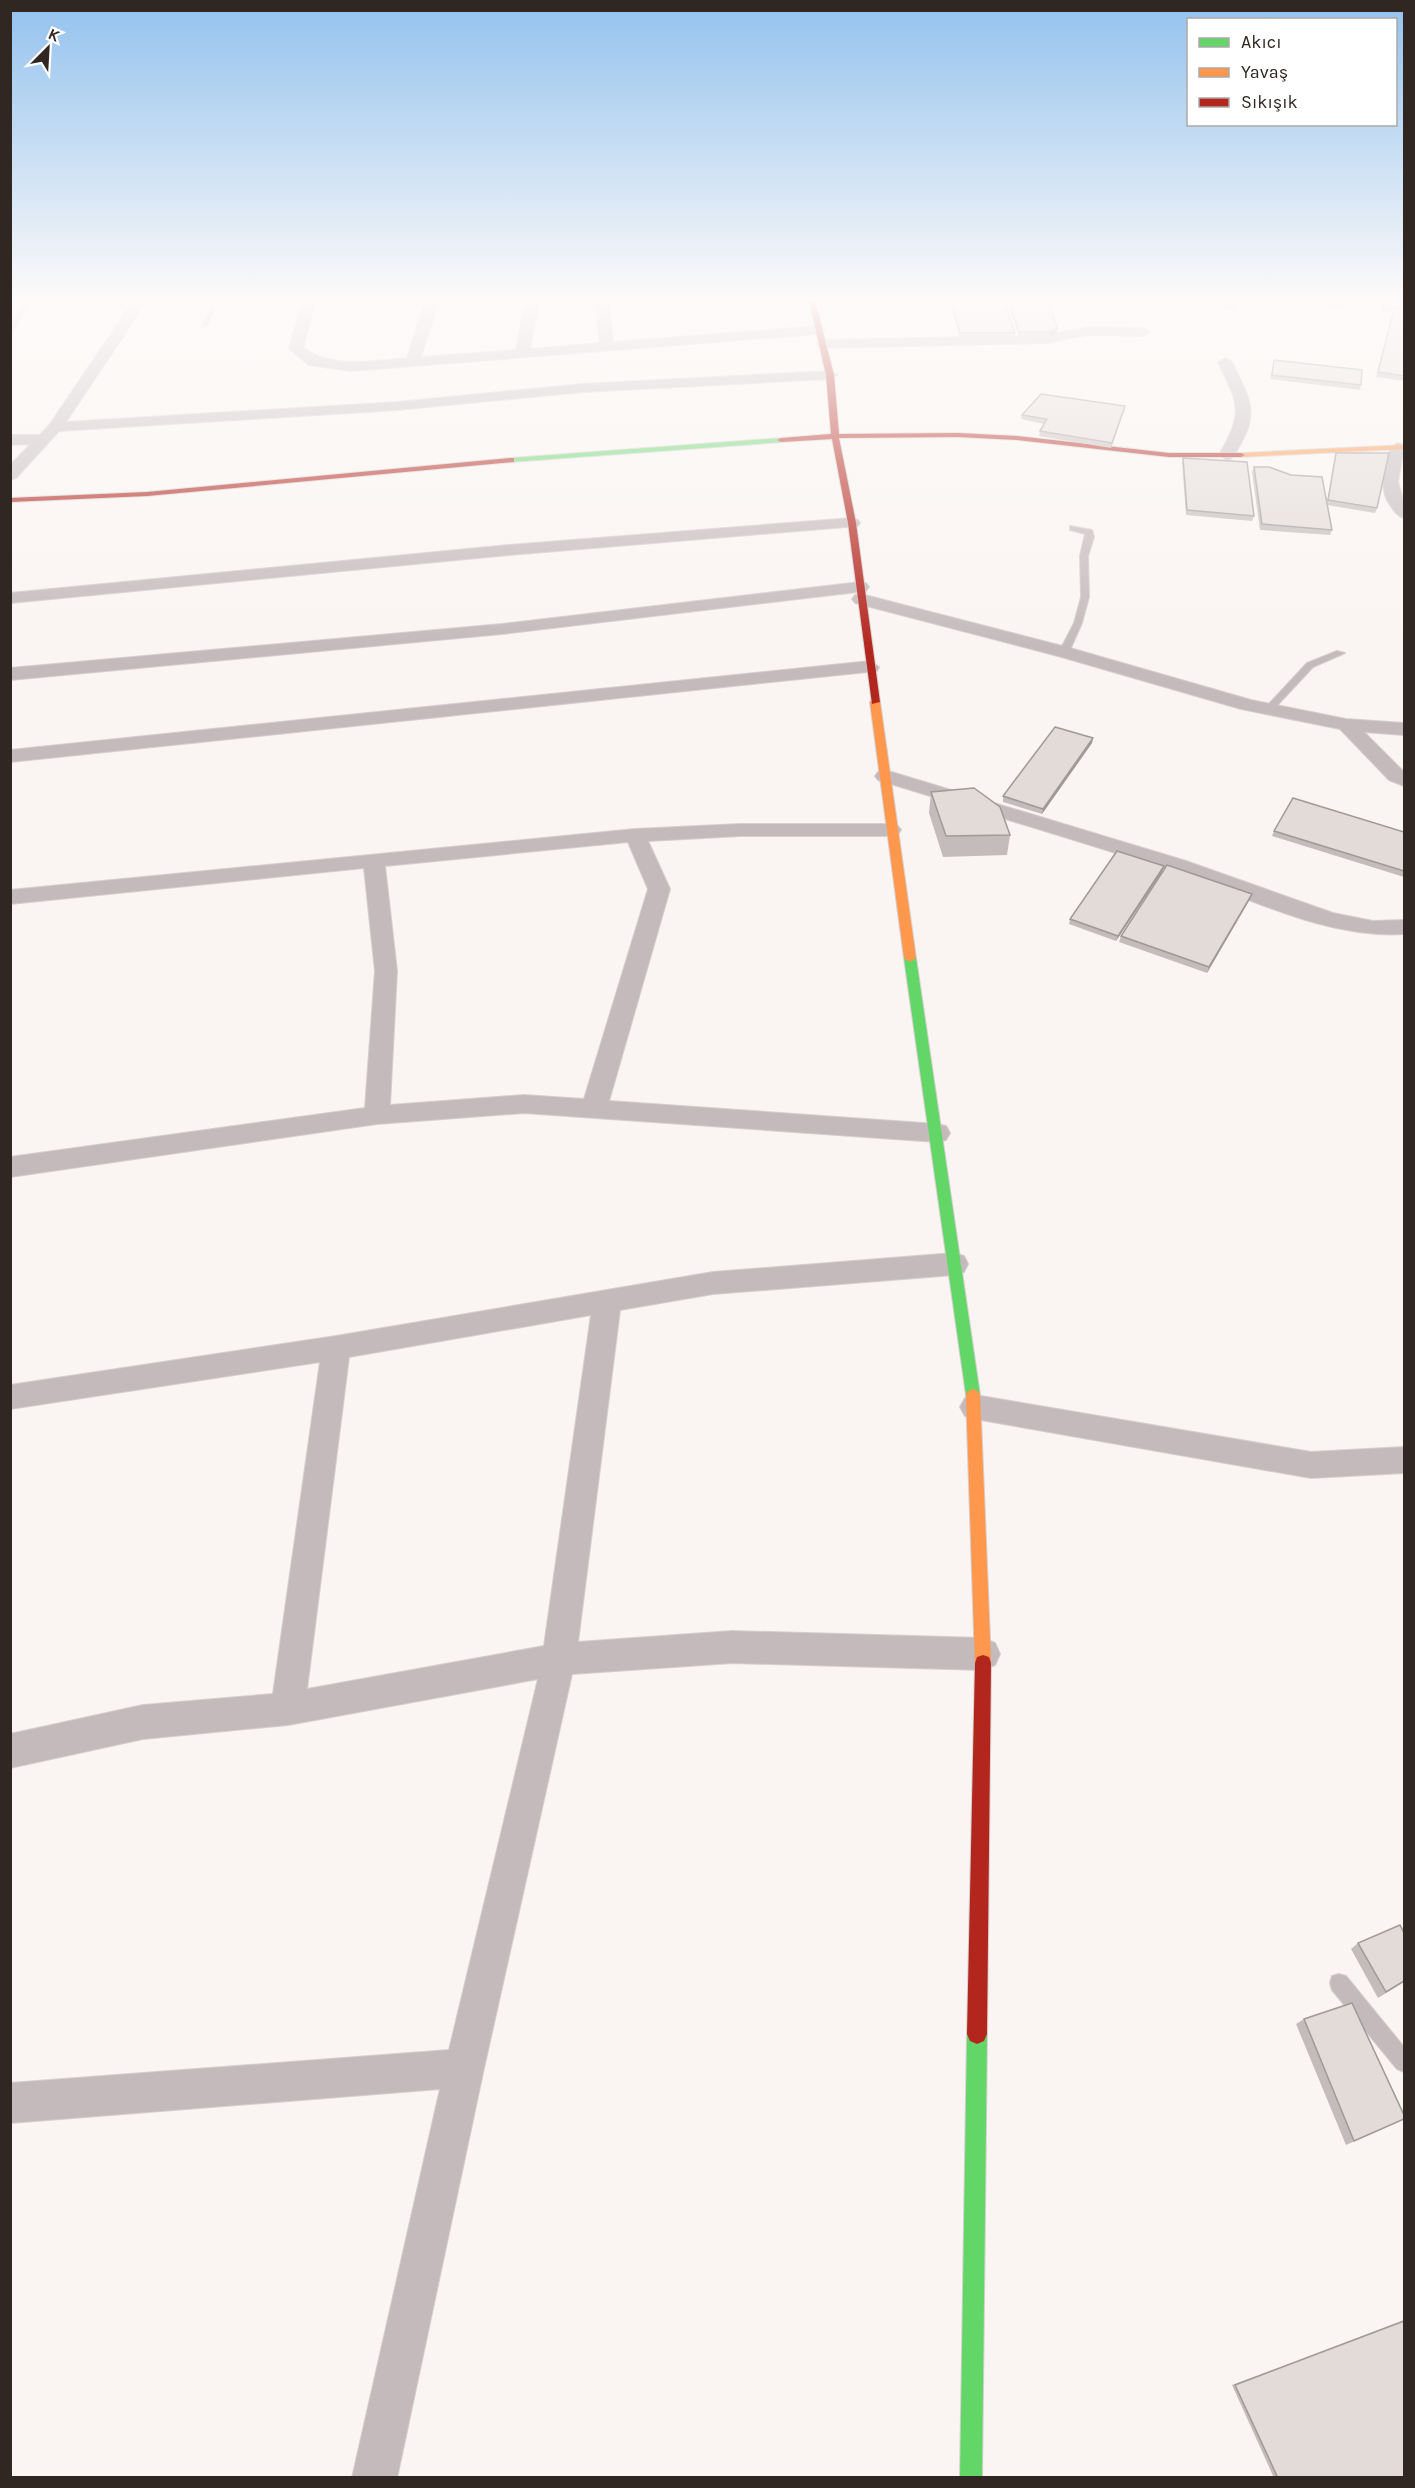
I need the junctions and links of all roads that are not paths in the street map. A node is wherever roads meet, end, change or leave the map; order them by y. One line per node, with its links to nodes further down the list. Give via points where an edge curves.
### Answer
1 (61, 417): 5 (street)
2 (248, 417): 5 (street)
3 (833, 417): 6 (main road)
4 (1245, 417): 9 (street)
5 (50, 433): 7 (street); 10 (street)
6 (835, 436): 9 (main road, via 958,435 1169,455); 11 (main road, via 450,465 147,494); 13 (main road)
7 (10, 440)
8 (1401, 447): 9 (main road); 12 (street, via 1388,488 1390,498)
9 (1227, 455)
10 (10, 475)
11 (10, 500)
12 (1404, 513)
13 (852, 523): 15 (main road); 16 (street, via 509,550)
14 (1074, 528): 17 (lane, via 1089,532 1090,537 1084,556 1085,597)
15 (861, 593): 17 (street); 19 (main road); 20 (street)
16 (10, 598)
17 (1064, 652): 21 (street)
18 (1340, 653): 21 (lane, via 1310,665)
19 (870, 667): 24 (street); 25 (main road)
20 (10, 674)
21 (1269, 709): 22 (street)
22 (1346, 726): 23 (street); 26 (street)
23 (1404, 729)
24 (10, 756)
25 (885, 776): 27 (main road); 31 (street, via 1178,866 1329,920 1372,928)
26 (1404, 780)
27 (891, 830): 28 (street); 34 (main road)
28 (635, 835): 29 (street); 32 (street, via 659,889)
29 (374, 862): 30 (street); 33 (street, via 387,971)
30 (10, 897)
31 (1404, 927)
32 (594, 1108): 33 (street, via 524,1104); 34 (street)
33 (377, 1115): 35 (street)
34 (937, 1133): 36 (main road)
35 (10, 1167)
36 (954, 1264): 37 (street, via 713,1283); 40 (main road)
37 (607, 1301): 38 (street); 43 (street)
38 (336, 1348): 39 (street); 44 (street)
39 (10, 1397)
40 (975, 1407): 41 (street, via 1311,1465); 42 (main road)
41 (1404, 1460)
42 (983, 1654): 43 (street, via 732,1647); 51 (main road)
43 (559, 1659): 44 (street); 48 (street)
44 (288, 1709): 45 (street, via 143,1722)
45 (10, 1751)
46 (1339, 1983): 47 (lane)
47 (1404, 2062)
48 (464, 2068): 49 (street); 50 (street)
49 (10, 2103)
50 (374, 2478)
51 (971, 2478)

